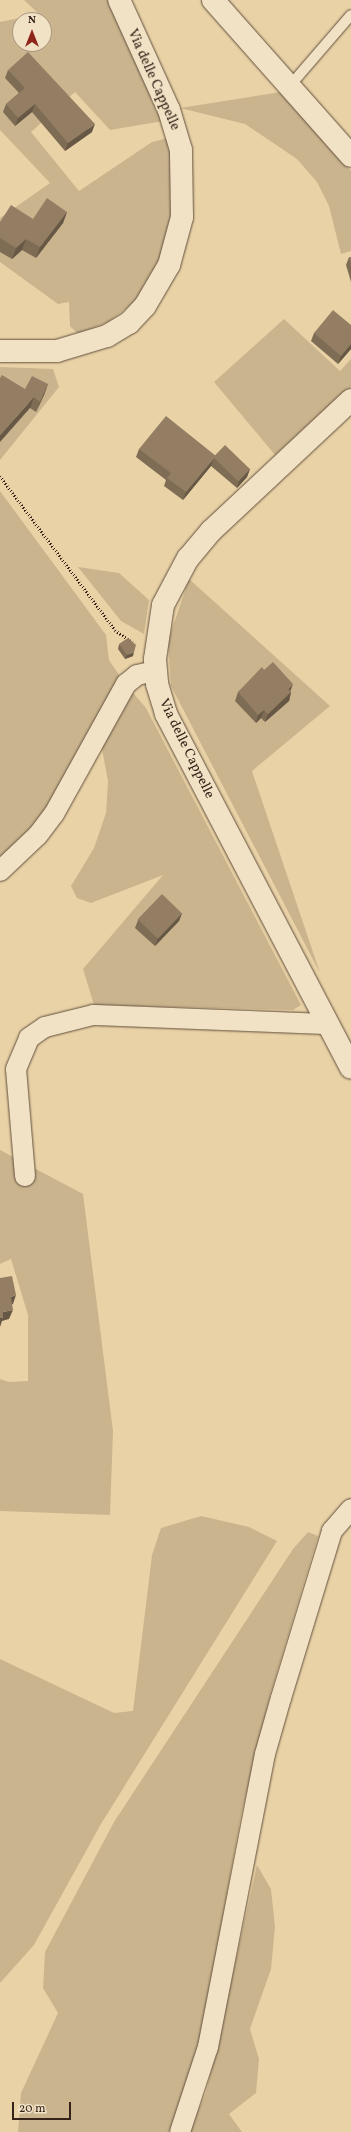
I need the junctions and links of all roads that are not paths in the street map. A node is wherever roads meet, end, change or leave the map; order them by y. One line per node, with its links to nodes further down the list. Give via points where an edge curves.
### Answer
1 (118, 0): 6 (main road, Via delle Cappelle, via 169,110 181,150 182,217 170,265 145,306 128,323 107,336 58,352)
2 (213, 0): 4 (main road)
3 (351, 15): 4 (lane)
4 (288, 88): 5 (main road)
5 (351, 156)
6 (0, 351)
7 (351, 400): 8 (main road, Via delle Cappelle, via 211,531 188,558 163,605 156,640)
8 (156, 671): 9 (street, via 136,675 126,684 58,808 38,835); 10 (main road, Via delle Cappelle, via 160,698 169,719)
9 (0, 871)
10 (328, 1024): 11 (main road, Via delle Cappelle); 12 (street, via 92,1015 45,1027 29,1038 16,1069)
11 (351, 1068)
12 (26, 1176)
13 (351, 1508): 14 (street, via 332,1531 279,1705 260,1782 208,2047)
14 (180, 2132)

